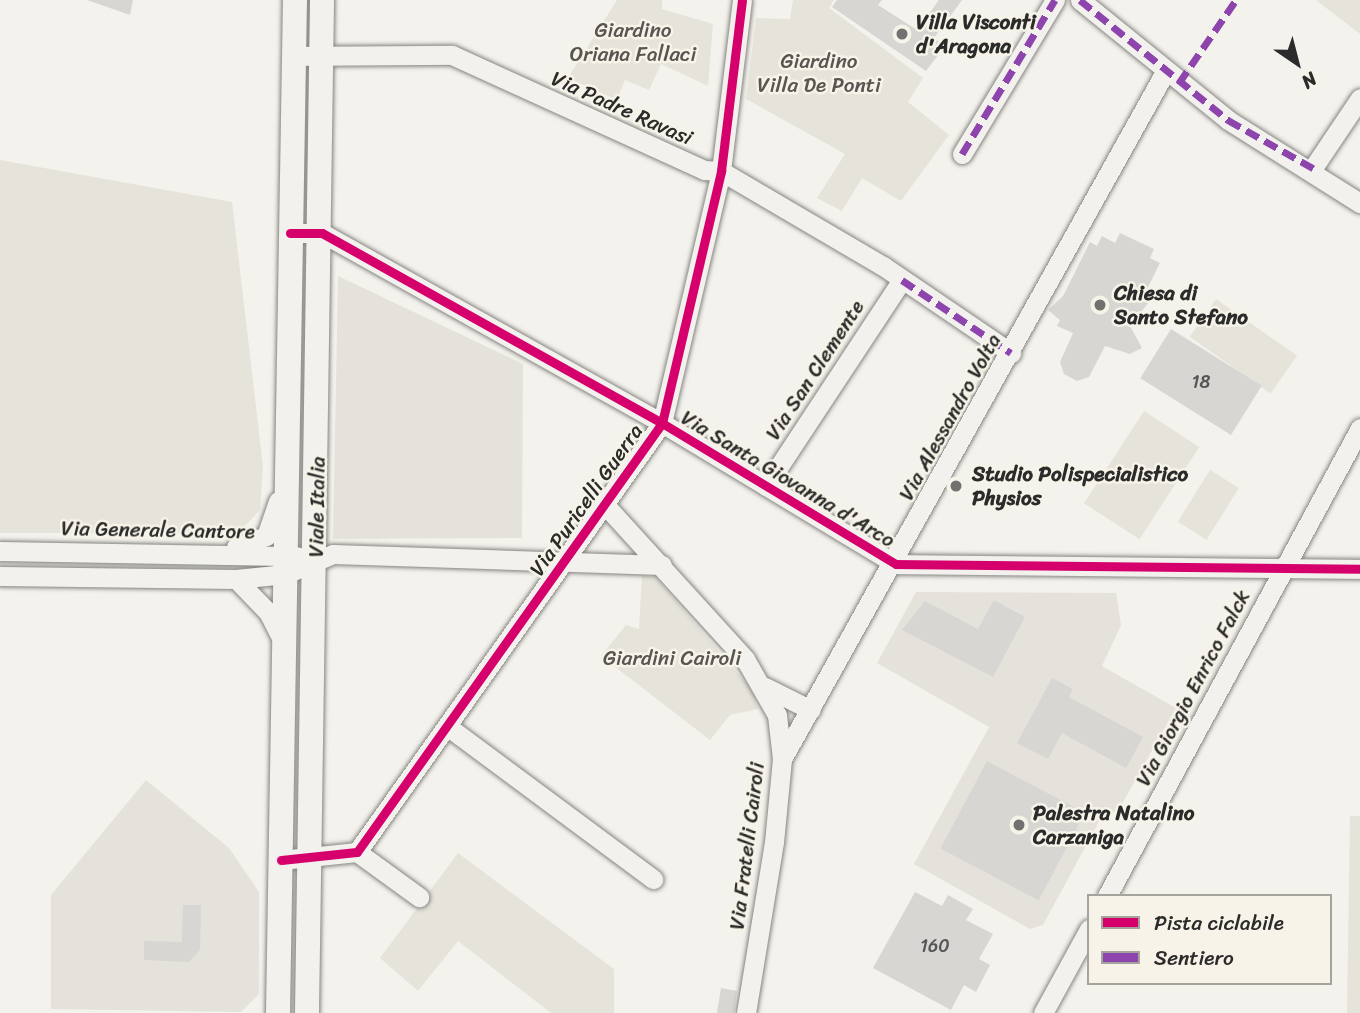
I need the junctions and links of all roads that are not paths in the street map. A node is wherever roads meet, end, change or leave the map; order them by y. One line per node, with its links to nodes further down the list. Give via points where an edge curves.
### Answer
1 (295, 0): 7 (main road, Viale Italia)
2 (322, 0): 6 (main road, Viale Italia)
3 (742, 0): 12 (street, Via Puricelli Guerra)
4 (1055, 0): 10 (street)
5 (1080, 0): 8 (street)
6 (321, 55): 7 (street, Via Padre Ravasi); 12 (street, Via Padre Ravasi, via 452,55 704,170); 15 (main road, Viale Italia)
7 (295, 56): 14 (main road, Viale Italia)
8 (1165, 72): 11 (street, via 1228,120); 17 (street, Via Alessandro Volta)
9 (1360, 98): 11 (street)
10 (962, 154)
11 (1313, 168): 13 (street)
12 (721, 171): 16 (street, Via Padre Ravasi); 19 (street, Via Puricelli Guerra)
13 (1360, 203)
14 (290, 233): 15 (street, Via Santa Giovanna d'Arco); 18 (main road, Viale Italia)
15 (322, 233): 19 (street, Via Santa Giovanna d'Arco); 26 (main road, Viale Italia)
16 (902, 281): 17 (street, Via Padre Ravasi); 21 (street, Via San Clemente)
17 (1012, 353): 28 (street, Via Alessandro Volta)
18 (287, 419): 24 (street, Viale Italia, via 279,440 276,522 259,542); 27 (main road, Viale Italia)
19 (662, 423): 21 (street, Via Santa Giovanna d'Arco); 22 (street, Via Puricelli Guerra)
20 (1360, 428): 30 (street, Via Giorgio Enrico Falck)
21 (766, 485): 28 (street, Via Santa Giovanna d'Arco)
22 (605, 505): 25 (street, Via Puricelli Guerra); 29 (street, Via Fratelli Cairoli)
23 (0, 551): 24 (street, Via Generale Cantore)
24 (205, 554): 27 (street, Via Generale Cantore)
25 (567, 557): 26 (street, Via Generale Cantore); 29 (street, Via Generale Cantore); 37 (street, Via Puricelli Guerra)
26 (316, 559): 27 (street, Via Generale Cantore); 41 (main road, Viale Italia)
27 (286, 564): 33 (street, Via Generale Cantore); 34 (main road, Viale Italia)
28 (896, 564): 30 (street, Via Santa Giovanna d'Arco); 36 (street, Via Alessandro Volta)
29 (662, 565): 35 (street, Via Fratelli Cairoli)
30 (1286, 566): 31 (street, Via Santa Giovanna d'Arco); 43 (street, Via Giorgio Enrico Falck)
31 (1360, 569)
32 (0, 576): 33 (street, Via Generale Cantore)
33 (236, 579): 34 (street, via 268,612)
34 (285, 647): 40 (main road, Viale Italia)
35 (765, 687): 36 (street, Via Fratelli Cairoli); 38 (street, Via Fratelli Cairoli, via 777,715)
36 (811, 710): 38 (street, Via Alessandro Volta)
37 (447, 726): 39 (street, Via Puricelli Guerra); 42 (street)
38 (782, 759): 48 (street, Via Fratelli Cairoli)
39 (356, 852): 41 (street); 44 (street)
40 (281, 860): 41 (street); 46 (main road, Viale Italia)
41 (307, 861): 47 (main road, Viale Italia)
42 (653, 879)
43 (1108, 894)
44 (419, 897)
45 (1087, 933): 49 (street)
46 (278, 1013)
47 (307, 1013)
48 (746, 1013)
49 (1043, 1013)

